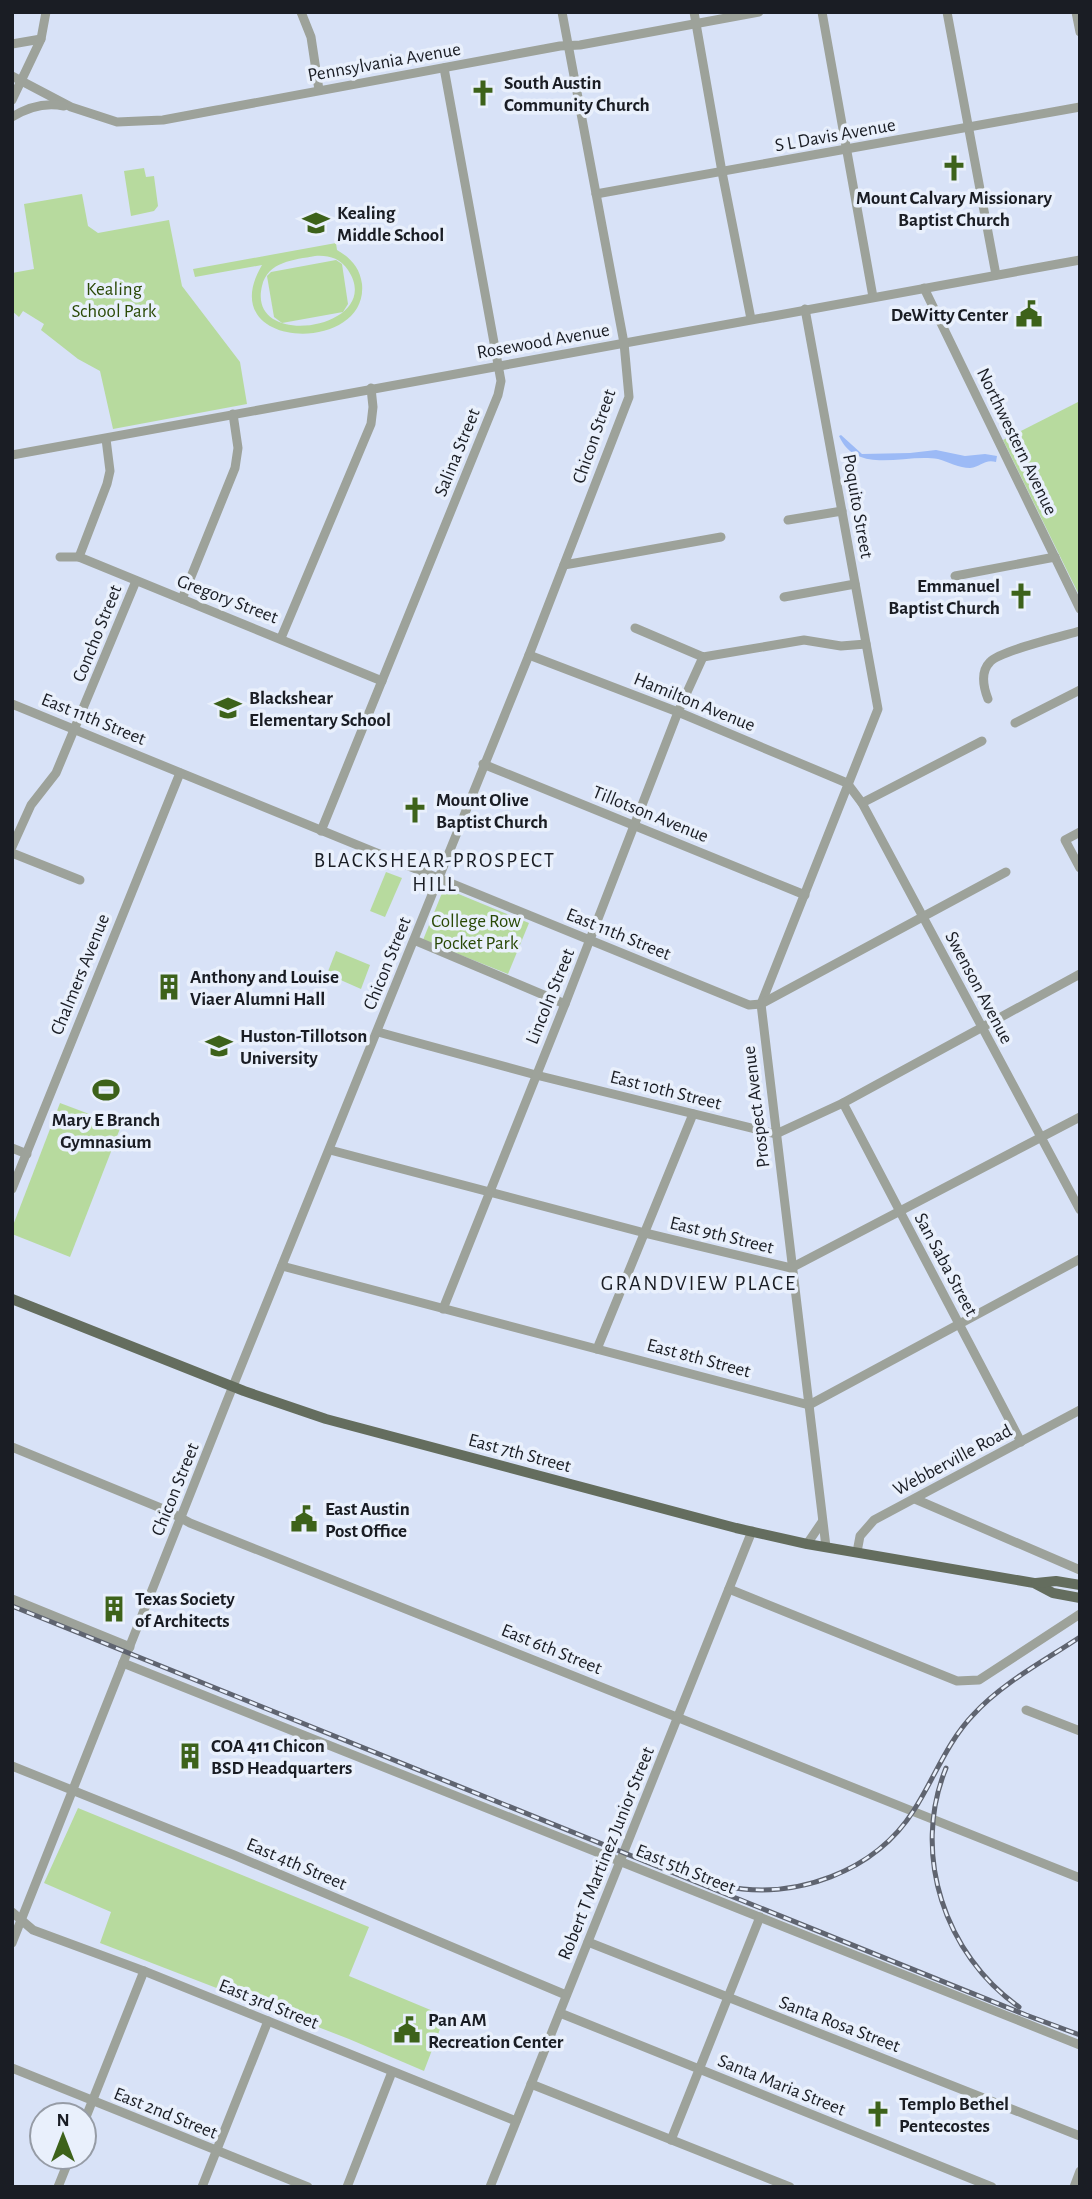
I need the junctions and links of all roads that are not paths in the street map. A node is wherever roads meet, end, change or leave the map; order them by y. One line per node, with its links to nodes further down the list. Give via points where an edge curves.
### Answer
1 (46, 12): 11 (street)
2 (300, 12): 17 (street, via 311,37)
3 (562, 12): 13 (street, Chicon Street)
4 (695, 12): 9 (street)
5 (759, 12): 9 (street, Pennsylvania Avenue)
6 (822, 12): 23 (street)
7 (947, 12): 22 (street)
8 (1076, 12): 10 (street)
9 (696, 24): 13 (street, Pennsylvania Avenue); 24 (street)
10 (1080, 32)
11 (41, 38): 12 (street); 16 (street)
12 (12, 44)
13 (569, 46): 14 (street, Pennsylvania Avenue); 25 (street, Chicon Street)
14 (444, 68): 17 (street, Pennsylvania Avenue); 33 (street, Salina Street)
15 (12, 76): 16 (street, Pennsylvania Avenue)
16 (22, 80): 18 (street); 19 (street, Pennsylvania Avenue)
17 (319, 90): 19 (street, Pennsylvania Avenue, via 163,120 117,122)
18 (12, 100)
19 (71, 107): 21 (street, via 44,104)
20 (1080, 107): 22 (street, S L Davis Avenue)
21 (12, 117)
22 (967, 128): 23 (street, S L Davis Avenue); 27 (street)
23 (846, 150): 24 (street, S L Davis Avenue); 29 (street)
24 (722, 172): 25 (street, S L Davis Avenue); 31 (street)
25 (596, 194): 32 (street, Chicon Street)
26 (1080, 260): 27 (street, Rosewood Avenue)
27 (996, 275): 28 (street, Rosewood Avenue)
28 (924, 288): 29 (street, Rosewood Avenue); 43 (street, Northwestern Avenue)
29 (873, 297): 30 (street, Rosewood Avenue)
30 (805, 309): 31 (street, Rosewood Avenue); 38 (street, Poquito Street)
31 (751, 319): 32 (street, Rosewood Avenue)
32 (624, 343): 33 (street, Rosewood Avenue); 44 (street, Chicon Street, via 629,397)
33 (499, 365): 34 (street, Rosewood Avenue); 57 (street, Salina Street, via 498,396)
34 (371, 388): 35 (street, Rosewood Avenue); 53 (street, via 371,424)
35 (233, 414): 36 (street, Rosewood Avenue); 49 (street, via 238,448 235,468)
36 (106, 439): 37 (street, Rosewood Avenue); 42 (street, via 107,485)
37 (12, 455)
38 (842, 511): 39 (street); 47 (street, Poquito Street)
39 (788, 520)
40 (721, 537): 44 (street)
41 (60, 557): 42 (street, Gregory Street)
42 (79, 557): 46 (street, Gregory Street)
43 (1055, 557): 45 (street); 50 (street, Northwestern Avenue)
44 (564, 565): 55 (street, Chicon Street)
45 (955, 576)
46 (136, 581): 49 (street, Gregory Street); 64 (street, Concho Street)
47 (855, 584): 48 (street); 54 (street, Poquito Street)
48 (784, 597)
49 (182, 599): 53 (street, Gregory Street)
50 (1080, 609)
51 (635, 628): 56 (street)
52 (1080, 631): 59 (street, via 996,657 984,670)
53 (281, 638): 57 (street, Gregory Street)
54 (866, 644): 56 (street, via 841,646 804,640); 61 (street, Poquito Street)
55 (529, 655): 62 (street, Hamilton Avenue); 66 (street, Chicon Street)
56 (703, 657): 62 (street, Lincoln Street)
57 (382, 681): 71 (street, Salina Street)
58 (1080, 690): 63 (street)
59 (988, 699)
60 (12, 704): 64 (street, East 11th Street)
61 (878, 709): 68 (street, Prospect Avenue)
62 (678, 712): 68 (street, Hamilton Avenue); 70 (street, Lincoln Street)
63 (1015, 723)
64 (75, 730): 67 (street, East 11th Street); 73 (street, Concho Street, via 56,772 31,804)
65 (982, 741): 69 (street)
66 (483, 764): 70 (street, Tillotson Avenue); 77 (street, Chicon Street)
67 (180, 773): 71 (street, East 11th Street); 96 (street, Chalmers Avenue)
68 (847, 783): 69 (street, Swenson Avenue); 79 (street, Prospect Avenue)
69 (862, 803): 80 (street, Swenson Avenue)
70 (635, 826): 79 (street, Tillotson Avenue); 82 (street, Lincoln Street)
71 (321, 831): 77 (street, East 11th Street)
72 (1080, 832): 75 (street, via 1065,840)
73 (12, 847)
74 (12, 853): 78 (street)
75 (1080, 868)
76 (1006, 872): 80 (street)
77 (438, 878): 81 (street, Chicon Street); 82 (street, East 11th Street)
78 (80, 880)
79 (805, 895): 85 (street, Prospect Avenue)
80 (922, 917): 85 (street); 86 (street, Swenson Avenue)
81 (414, 940): 84 (street); 87 (street, Chicon Street)
82 (590, 940): 84 (street, Lincoln Street); 85 (street, East 11th Street, via 749,1005)
83 (1080, 974): 86 (street)
84 (565, 1004): 88 (street, Lincoln Street)
85 (761, 1004): 92 (street, Prospect Avenue)
86 (983, 1027): 89 (street); 93 (street, Swenson Avenue)
87 (378, 1032): 88 (street, East 10th Street); 95 (street, Chicon Street)
88 (536, 1075): 90 (street, East 10th Street); 98 (street, Lincoln Street)
89 (843, 1103): 92 (street); 100 (street, San Saba Street)
90 (693, 1114): 92 (street, East 10th Street); 101 (street)
91 (1080, 1117): 93 (street, East 9th Street)
92 (776, 1134): 104 (street, Prospect Avenue)
93 (1040, 1139): 99 (street, Swenson Avenue); 100 (street, East 9th Street)
94 (12, 1148): 96 (street)
95 (331, 1150): 98 (street, East 9th Street); 103 (street, Chicon Street)
96 (27, 1154): 97 (street, Chalmers Avenue)
97 (12, 1189)
98 (489, 1192): 101 (street, East 9th Street); 106 (street, Lincoln Street)
99 (1080, 1210)
100 (900, 1212): 104 (street, East 9th Street); 107 (street, San Saba Street)
101 (645, 1233): 104 (street, East 9th Street); 108 (street)
102 (1080, 1259): 107 (street)
103 (282, 1266): 106 (street, East 8th Street); 109 (street, Chicon Street)
104 (791, 1268): 110 (street, Prospect Avenue)
105 (12, 1299): 109 (main road, East 7th Street)
106 (443, 1309): 108 (street, East 8th Street)
107 (958, 1324): 110 (street); 112 (street, San Saba Street)
108 (597, 1349): 110 (street, East 8th Street)
109 (233, 1386): 115 (street, Chicon Street); 117 (main road, East 7th Street, via 326,1419)
110 (808, 1405): 116 (street, Prospect Avenue)
111 (1080, 1410): 112 (street, Webberville Road)
112 (1021, 1441): 114 (street, Webberville Road)
113 (12, 1447): 115 (street, East 6th Street)
114 (915, 1499): 120 (street, Webberville Road, via 866,1527); 121 (street)
115 (181, 1519): 128 (street, Chicon Street); 131 (street, East 6th Street)
116 (821, 1522): 118 (street); 119 (street, Prospect Avenue)
117 (752, 1531): 118 (main road, East 7th Street); 124 (street, Robert T Martinez Junior Street)
118 (807, 1544): 119 (main road, East 7th Street)
119 (826, 1547): 120 (main road, East 7th Street)
120 (857, 1552): 122 (main road, East 7th Street)
121 (1080, 1570)
122 (1034, 1583): 123 (main road, East 7th Street); 125 (main road, East 7th Street, via 1053,1593)
123 (1080, 1585)
124 (729, 1589): 127 (street, via 957,1681 989,1674); 131 (street, Robert T Martinez Junior Street)
125 (1080, 1598)
126 (12, 1599): 128 (street)
127 (1080, 1614)
128 (130, 1647): 129 (street, Chicon Street)
129 (123, 1663): 134 (street, Chicon Street); 135 (street, East 5th Street)
130 (1026, 1710): 132 (street)
131 (679, 1718): 135 (street, Robert T Martinez Junior Street); 136 (street, East 6th Street)
132 (1080, 1731)
133 (12, 1766): 134 (street, East 4th Street)
134 (72, 1790): 139 (street, Chicon Street); 143 (street, East 4th Street)
135 (620, 1860): 138 (street, East 5th Street); 140 (street, Robert T Martinez Junior Street)
136 (1080, 1878)
137 (12, 1912): 139 (street, East 3rd Street)
138 (760, 1917): 144 (street); 147 (street, East 5th Street)
139 (21, 1920): 141 (street, Chicon Street); 142 (street, East 3rd Street, via 33,1930)
140 (588, 1942): 143 (street, Robert T Martinez Junior Street); 144 (street, Santa Rosa Street)
141 (12, 1943)
142 (144, 1971): 146 (street, East 3rd Street); 152 (street)
143 (566, 1995): 145 (street, Robert T Martinez Junior Street)
144 (727, 1998): 149 (street); 155 (street, Santa Rosa Street)
145 (560, 2012): 149 (street, Santa Maria Street); 151 (street, Robert T Martinez Junior Street)
146 (268, 2021): 150 (street, East 3rd Street); 157 (street)
147 (1080, 2045)
148 (12, 2068): 152 (street, East 2nd Street)
149 (698, 2069): 156 (street); 164 (street, Santa Maria Street)
150 (392, 2072): 154 (street, East 3rd Street); 162 (street)
151 (531, 2084): 154 (street, Robert T Martinez Junior Street); 156 (street)
152 (93, 2101)
153 (98, 2103): 157 (street, East 2nd Street)
154 (516, 2121): 159 (street, Robert T Martinez Junior Street)
155 (1080, 2136)
156 (671, 2140): 163 (street)
157 (217, 2151): 160 (street); 161 (street, East 2nd Street)
158 (1080, 2171): 165 (street)
159 (492, 2186)
160 (202, 2187)
161 (308, 2187)
162 (347, 2187)
163 (790, 2187)
164 (992, 2187)
165 (1073, 2187)

